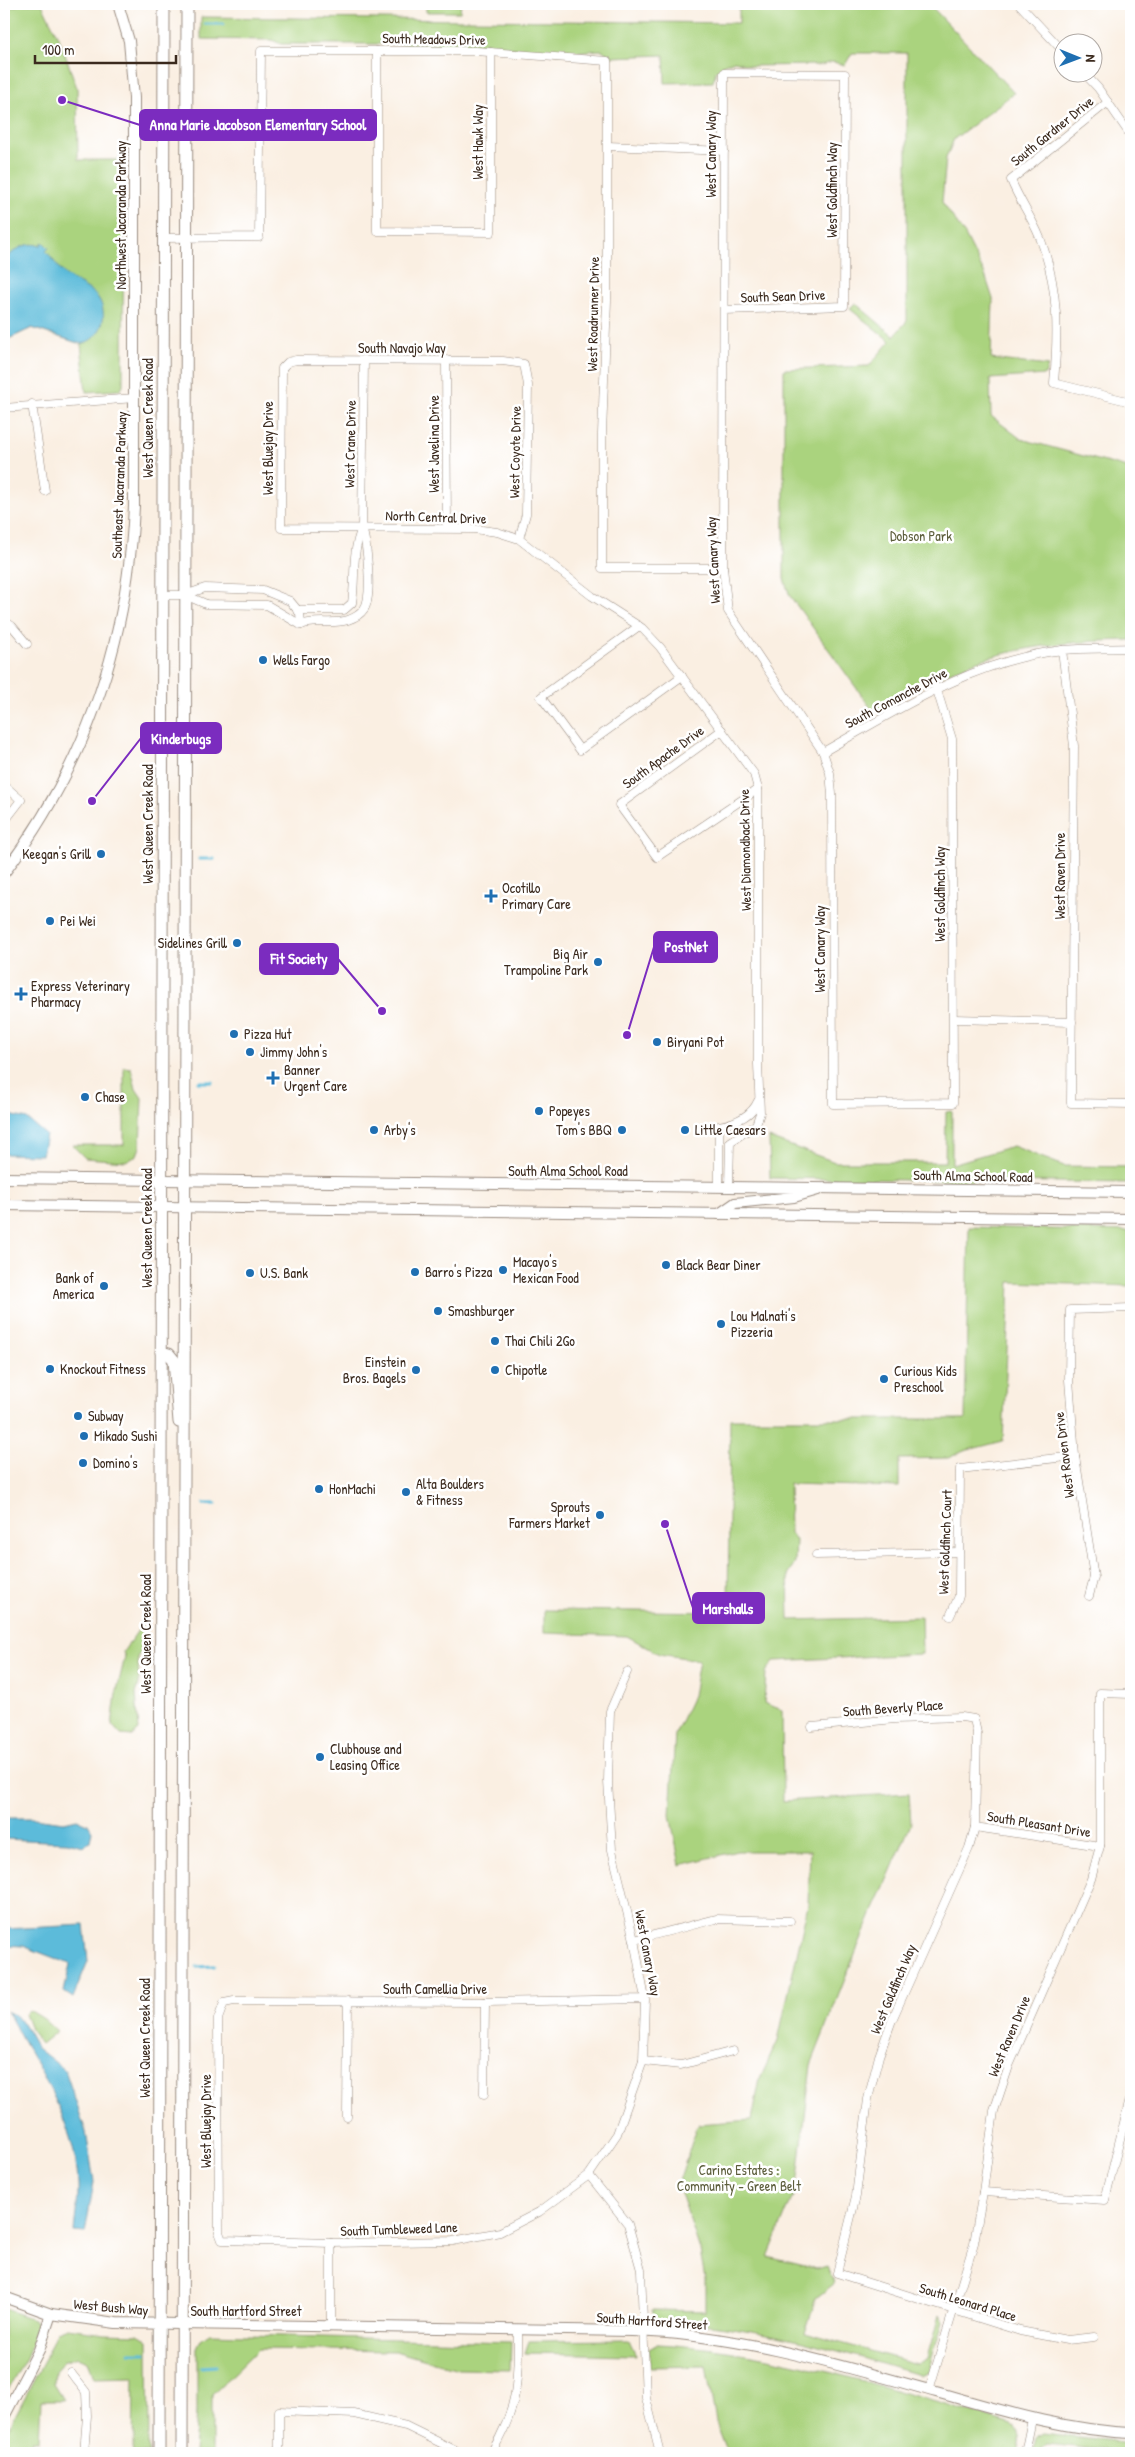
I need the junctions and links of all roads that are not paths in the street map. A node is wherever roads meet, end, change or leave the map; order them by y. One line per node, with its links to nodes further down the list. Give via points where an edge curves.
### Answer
1 (118, 4): 23 (main road, Northwest Jacaranda Parkway, via 129,41 134,82)
2 (164, 4): 15 (main road, West Queen Creek Road)
3 (187, 4): 16 (main road)
4 (1019, 4): 5 (street)
5 (1052, 39)
6 (377, 51): 7 (street, South Meadows Drive); 7 (street, West Hawk Way, via 376,231 491,232); 16 (street, South Meadows Drive, via 261,51 259,237)
7 (491, 52): 8 (street, South Meadows Drive)
8 (607, 61): 13 (street, West Roadrunner Drive)
9 (724, 73): 14 (street, West Canary Way); 17 (street, West Goldfinch Way, via 845,74)
10 (1092, 82): 11 (street)
11 (1108, 102): 12 (street); 24 (street, South Gardner Drive, via 1011,180 1043,245 1057,302 1058,344 1054,383)
12 (1131, 136)
13 (608, 146): 14 (street); 32 (street, West Roadrunner Drive, via 602,568)
14 (724, 151): 18 (street, West Canary Way)
15 (164, 238): 16 (street); 34 (main road, West Queen Creek Road)
16 (187, 238): 35 (main road)
17 (844, 306): 18 (street, South Sean Drive)
18 (724, 310): 32 (street, West Canary Way)
19 (364, 360): 20 (street, South Navajo Way); 22 (street, South Navajo Way, via 296,360); 29 (street, West Crane Drive)
20 (446, 360): 21 (street, South Navajo Way, via 503,360); 30 (street, West Javelina Drive)
21 (524, 364): 31 (street, West Coyote Drive, via 528,385 526,514)
22 (282, 368): 28 (street, West Bluejay Drive)
23 (135, 398): 25 (street); 50 (main road, Southeast Jacaranda Parkway, via 130,563 107,677 70,768 31,836)
24 (1131, 402)
25 (32, 404): 26 (street); 27 (street)
26 (4, 408)
27 (45, 491)
28 (281, 528): 29 (street, North Central Drive)
29 (362, 528): 30 (street, North Central Drive); 36 (street, West Crane Drive, via 355,546 352,603 344,610); 38 (street, West Crane Drive, via 367,545 367,599 364,609 346,621)
30 (447, 528): 31 (street, North Central Drive, via 485,530)
31 (519, 539): 33 (street, North Central Drive)
32 (722, 568): 46 (street, West Canary Way, via 728,611)
33 (575, 582): 39 (street, West Diamondback Drive)
34 (163, 594): 35 (street); 57 (main road, West Queen Creek Road)
35 (185, 595): 36 (street, via 205,588 256,589 278,594); 38 (street, via 206,604 267,605); 58 (main road)
36 (297, 610): 38 (street)
37 (4, 621): 40 (street)
38 (301, 625)
39 (639, 626): 43 (street, West Diamondback Drive); 43 (street, via 541,697 580,750)
40 (27, 644)
41 (1131, 648): 42 (street, South Comanche Drive)
42 (1062, 650): 44 (street, South Comanche Drive, via 995,665); 52 (street, West Raven Drive, via 1074,746)
43 (682, 676): 45 (street, West Diamondback Drive)
44 (936, 688): 46 (street, South Comanche Drive); 51 (street, West Goldfinch Way, via 952,739)
45 (722, 730): 48 (street, West Diamondback Drive, via 754,774); 48 (street, South Apache Drive, via 619,805 657,857)
46 (823, 752): 54 (street, West Canary Way, via 832,794 833,1104)
47 (4, 785): 49 (street, via 21,800)
48 (758, 789): 53 (street, West Diamondback Drive)
49 (4, 822)
50 (4, 873)
51 (954, 1019): 52 (street); 54 (street, West Goldfinch Way)
52 (1072, 1022): 55 (street, West Raven Drive, via 1071,1103)
53 (758, 1101): 59 (street, West Diamondback Drive, via 760,1113 756,1125 730,1142); 59 (street, via 756,1107 739,1121 719,1126)
54 (953, 1102)
55 (1131, 1104)
56 (4, 1178): 57 (main road, South Alma School Road)
57 (163, 1180): 58 (main road, South Alma School Road); 63 (main road, West Queen Creek Road)
58 (185, 1180): 59 (main road, South Alma School Road); 64 (main road)
59 (724, 1186): 60 (main road, South Alma School Road)
60 (829, 1187): 61 (main road, South Alma School Road); 65 (main road, via 794,1197 735,1203)
61 (1131, 1192)
62 (4, 1205): 63 (main road)
63 (162, 1207): 64 (main road); 68 (main road, West Queen Creek Road)
64 (185, 1207): 65 (main road); 69 (main road)
65 (719, 1214): 66 (main road)
66 (1131, 1219)
67 (1131, 1308): 70 (street, West Raven Drive, via 1070,1310 1069,1380)
68 (161, 1352): 69 (main road, via 174,1360 176,1404); 100 (main road, West Queen Creek Road)
69 (184, 1448): 101 (main road)
70 (1075, 1456): 71 (street, West Goldfinch Court, via 960,1469); 73 (street, West Raven Drive, via 1094,1577)
71 (959, 1552): 72 (street); 74 (street, West Goldfinch Court, via 959,1596)
72 (816, 1555)
73 (1089, 1596)
74 (950, 1616)
75 (627, 1672): 82 (street, West Canary Way, via 610,1711 608,1781 612,1850)
76 (1131, 1694): 80 (street, West Raven Drive, via 1100,1693)
77 (974, 1720): 78 (street, South Beverly Place, via 962,1717 895,1719); 79 (street, West Goldfinch Way, via 977,1733)
78 (812, 1727)
79 (975, 1827): 80 (street, South Pleasant Drive); 96 (street, West Goldfinch Way, via 969,1848 879,2056 868,2099 856,2196)
80 (1100, 1846): 93 (street, West Raven Drive, via 1091,1879 1008,2066 994,2110)
81 (790, 1921): 82 (street, via 716,1919)
82 (634, 1940): 83 (street, West Canary Way)
83 (645, 1999): 85 (street, South Camellia Drive); 88 (street, West Canary Way)
84 (348, 2001): 85 (street, South Camellia Drive); 86 (street, South Camellia Drive); 91 (street)
85 (485, 2002): 89 (street)
86 (224, 2003): 94 (street, West Bluejay Drive, via 218,2019 219,2232)
87 (733, 2051): 88 (street, via 681,2065)
88 (643, 2061): 92 (street, West Canary Way, via 617,2134)
89 (484, 2094)
90 (1131, 2094): 93 (street, via 1105,2200)
91 (347, 2117)
92 (589, 2175): 95 (street, South Tumbleweed Lane, via 539,2212 500,2232 453,2241); 104 (street, via 628,2224 641,2270)
93 (984, 2192): 98 (street, West Raven Drive, via 974,2243)
94 (222, 2240): 95 (street, South Tumbleweed Lane)
95 (331, 2244): 102 (street)
96 (837, 2273): 98 (street, South Leonard Place)
97 (4, 2297): 99 (main road, West Bush Way)
98 (954, 2311): 105 (street, South Leonard Place, via 1020,2331 1067,2340); 107 (street, West Raven Drive)
99 (52, 2314): 100 (main road, West Bush Way, via 100,2322); 108 (main road, via 39,2350)
100 (159, 2324): 101 (main road, South Hartford Street); 113 (main road, West Queen Creek Road)
101 (182, 2324): 102 (main road, South Hartford Street); 114 (main road)
102 (331, 2325): 103 (main road, South Hartford Street)
103 (518, 2329): 104 (main road, South Hartford Street); 117 (street, via 518,2384 513,2407 501,2438)
104 (643, 2331): 107 (main road, South Hartford Street, via 796,2354); 118 (street, via 646,2398)
105 (1094, 2337)
106 (71, 2373): 112 (street, via 86,2392)
107 (929, 2390): 110 (main road, South Hartford Street)
108 (8, 2401): 109 (main road)
109 (4, 2417)
110 (1032, 2419): 111 (main road, South Hartford Street); 119 (street)
111 (1131, 2434)
112 (84, 2453)
113 (159, 2453)
114 (182, 2453)
115 (278, 2453): 116 (street, via 278,2411 362,2416 406,2426)
116 (461, 2453)
117 (491, 2453)
118 (660, 2453)
119 (1025, 2453)

